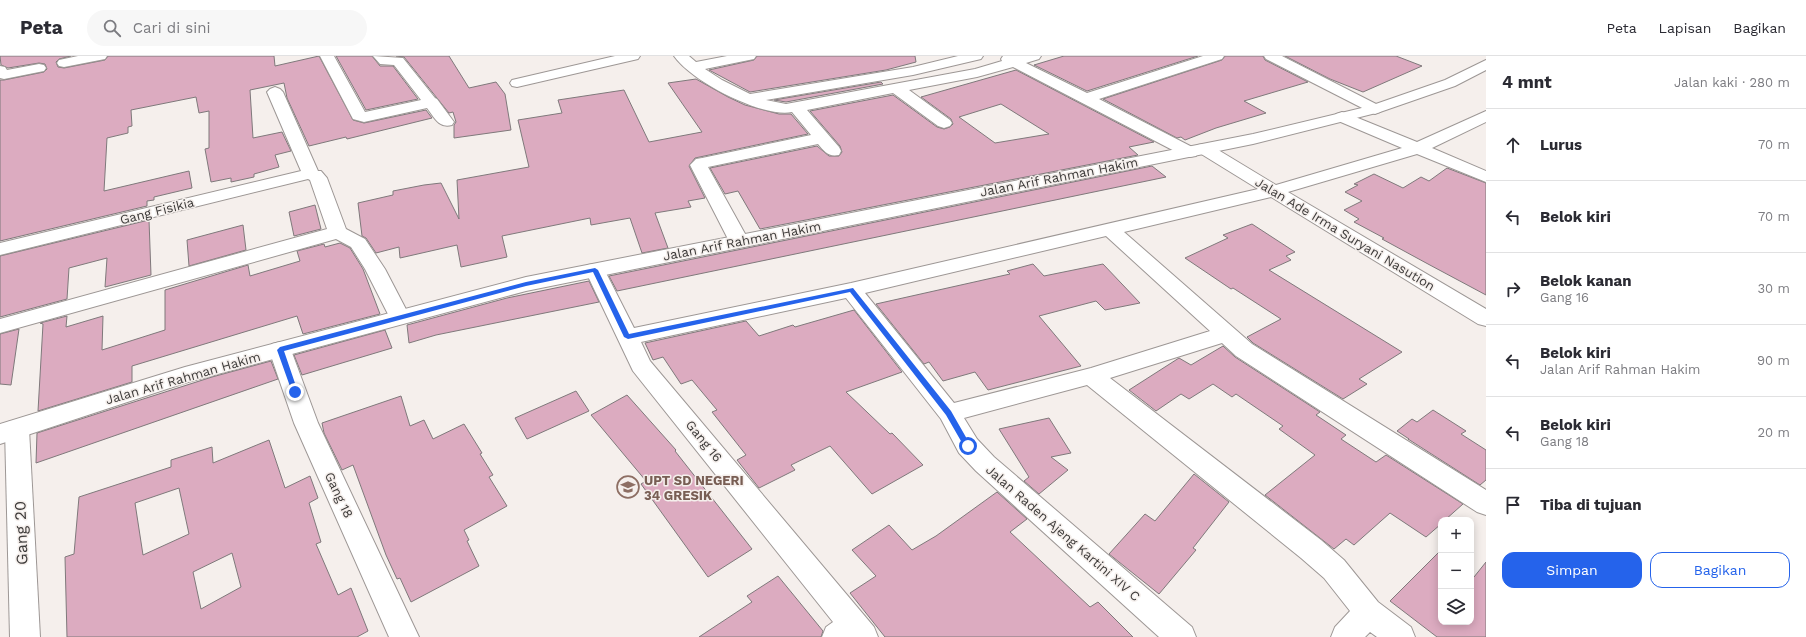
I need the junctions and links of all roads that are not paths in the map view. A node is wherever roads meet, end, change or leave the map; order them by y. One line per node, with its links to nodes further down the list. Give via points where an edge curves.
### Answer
1 (100, 56): 13 (street)
2 (327, 56): 26 (street, via 359,116)
3 (380, 56): 26 (street, via 385,61 398,61)
4 (633, 56): 21 (street)
5 (681, 56): 17 (street)
6 (749, 56): 17 (street)
7 (976, 56): 12 (street)
8 (1034, 56): 11 (street)
9 (1217, 56): 25 (street)
10 (1271, 56): 28 (street)
11 (1009, 59): 19 (street); 25 (street, Jalan Ade Irma Suryani Nasution)
12 (956, 61): 19 (street); 20 (street)
13 (64, 63)
14 (914, 63): 20 (street); 24 (street)
15 (1486, 64): 28 (street, Jalan Arif Rahman Hakim, via 1450,83)
16 (39, 68): 18 (street, via 4,75)
17 (693, 68): 24 (street)
18 (0, 70)
19 (977, 73): 20 (street)
20 (929, 74): 22 (street)
21 (517, 83)
22 (897, 88): 27 (street); 32 (street)
23 (275, 92): 37 (street)
24 (746, 99): 27 (street, via 776,108)
25 (1084, 99): 35 (street, Jalan Ade Irma Suryani Nasution)
26 (432, 102): 31 (street)
27 (797, 108): 33 (street)
28 (1375, 109): 30 (street, Jalan Arif Rahman Hakim)
29 (1486, 116): 34 (street)
30 (1342, 117): 34 (street); 35 (street, Jalan Arif Rahman Hakim, via 1254,140)
31 (446, 122)
32 (944, 123)
33 (821, 138): 36 (street); 42 (street, via 699,165)
34 (1417, 149): 38 (street); 39 (street)
35 (1197, 150): 39 (street, Jalan Ade Irma Suryani Nasution); 42 (street, Jalan Arif Rahman Hakim)
36 (833, 151)
37 (313, 175): 41 (street, via 318,178); 43 (street, Gang Fisikia)
38 (1486, 177)
39 (1273, 191): 40 (street); 47 (street, Jalan Ade Irma Suryani Nasution)
40 (1111, 230): 45 (street); 49 (street)
41 (338, 232): 46 (street, via 358,243 375,269); 48 (street)
42 (739, 241): 44 (street, Jalan Arif Rahman Hakim)
43 (0, 249)
44 (595, 270): 46 (street, Jalan Arif Rahman Hakim, via 526,284); 50 (street, Gang 16)
45 (851, 290): 50 (street); 53 (street, Jalan Raden Ajeng Kartini XIV C)
46 (399, 317): 51 (street, Jalan Arif Rahman Hakim)
47 (1486, 320)
48 (0, 326)
49 (1226, 334): 52 (street); 55 (street, via 1244,350)
50 (628, 337): 57 (street, Gang 16, via 641,365)
51 (280, 350): 54 (street, Jalan Arif Rahman Hakim, via 185,375); 59 (street, Gang 18, via 306,423)
52 (1091, 376): 53 (street); 56 (street, via 1311,549 1334,569)
53 (949, 413): 60 (street, Jalan Raden Ajeng Kartini XIV C, via 968,446 985,464)
54 (9, 432): 58 (street, Gang 20)
55 (1486, 504)
56 (1368, 612): 61 (street); 62 (street)
57 (851, 633)
58 (25, 637)
59 (404, 637)
60 (1181, 637)
61 (1346, 637)
62 (1400, 637)

